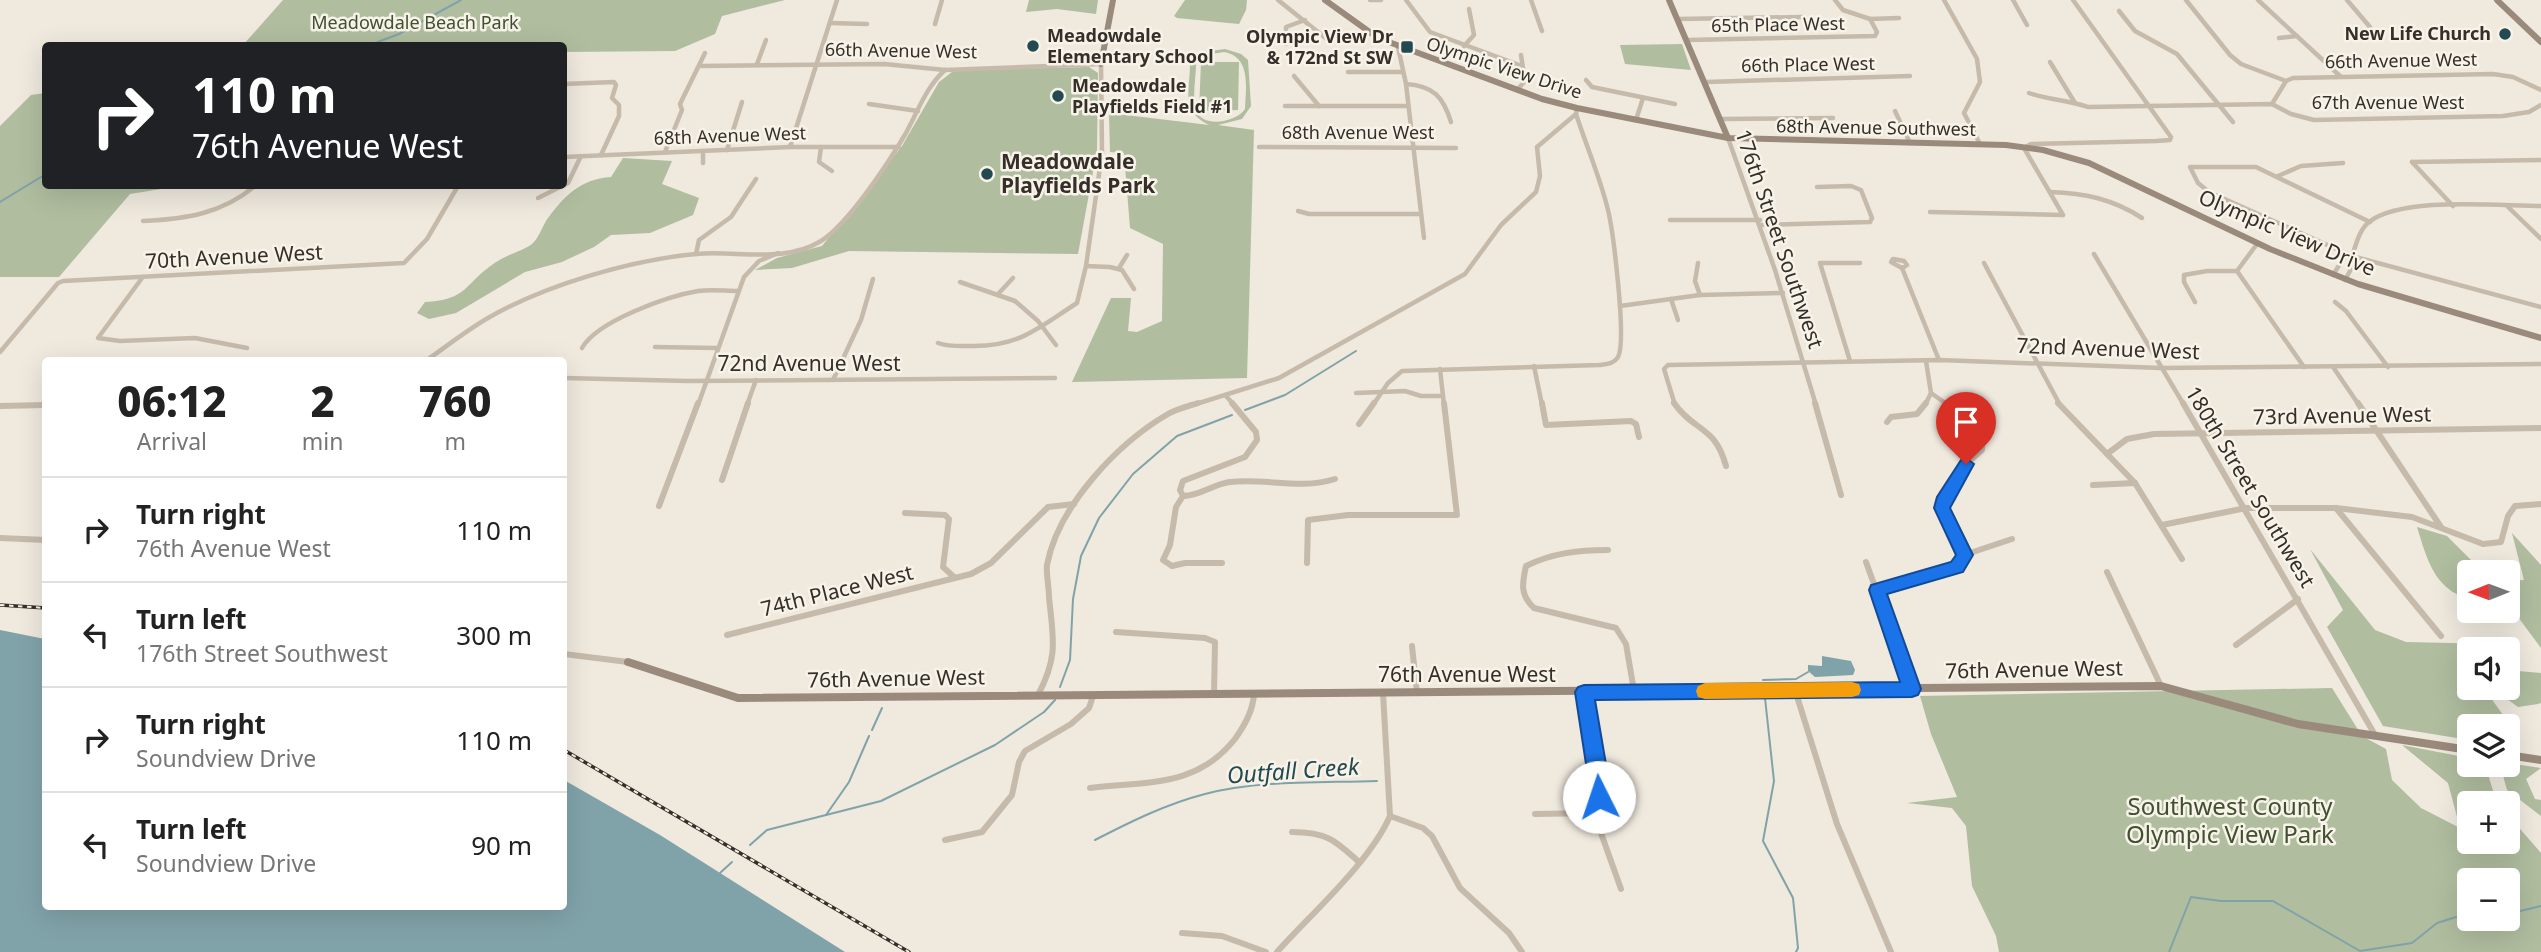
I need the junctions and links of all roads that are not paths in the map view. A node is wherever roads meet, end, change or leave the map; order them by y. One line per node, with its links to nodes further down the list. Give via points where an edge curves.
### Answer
1 (837, 0): 26 (street)
2 (942, 0): 28 (street)
3 (1113, 0): 48 (street)
4 (1278, 0): 25 (street)
5 (1325, 0): 42 (street, Olympic View Drive, via 1362,29)
6 (1370, 0): 7 (street)
7 (1381, 0)
8 (1406, 0): 41 (street, via 1430,32)
9 (1531, 0): 30 (street)
10 (1669, 0): 23 (street, 176th Street Southwest)
11 (1835, 0): 24 (street, via 1843,10)
12 (1944, 0): 88 (street, via 1977,58 1980,82 1964,113)
13 (2013, 0): 29 (street)
14 (2073, 0): 75 (street)
15 (2186, 0): 58 (street, via 2241,64)
16 (2258, 0): 34 (street)
17 (2347, 0): 31 (street, via 2370,27)
18 (2497, 0): 32 (street)
19 (1469, 9): 41 (street, via 1474,35)
20 (2119, 11): 76 (street, via 2135,31 2177,54)
21 (1802, 17): 23 (street)
22 (1899, 18): 24 (street)
23 (1678, 19): 38 (street, 176th Street Southwest)
24 (1870, 19): 38 (street, 65th Place West, via 1877,32 1869,38)
25 (1306, 20): 37 (street); 40 (street, via 1286,27)
26 (830, 23): 27 (street); 46 (street)
27 (867, 24)
28 (935, 24)
29 (2027, 24)
30 (1542, 31)
31 (2369, 33)
32 (2532, 33): 33 (street); 39 (street)
33 (2541, 33)
34 (2297, 36): 35 (street); 56 (street)
35 (2279, 38)
36 (766, 40): 47 (street)
37 (1328, 40)
38 (1688, 40): 59 (street, 176th Street Southwest)
39 (2541, 41)
40 (1286, 44)
41 (1464, 46): 50 (street)
42 (1398, 47): 53 (street); 62 (street, Olympic View Drive)
43 (705, 53): 49 (street)
44 (1521, 55): 50 (street)
45 (2050, 62): 67 (street)
46 (817, 63): 47 (street, 66th Avenue West); 51 (street, 66th Avenue West); 89 (street)
47 (757, 64): 49 (street, 66th Avenue West)
48 (1101, 64): 51 (street, 66th Avenue West); 138 (street, via 1102,153)
49 (701, 66): 98 (street, via 690,80)
50 (1522, 66): 62 (street, via 1525,81)
51 (945, 70): 77 (street)
52 (1348, 72): 53 (street)
53 (1403, 72): 61 (street)
54 (1294, 76): 73 (street)
55 (1910, 76): 59 (street, 66th Place West)
56 (2340, 76): 58 (street, 66th Avenue West); 63 (street, 66th Avenue West, via 2493,74)
57 (1586, 80): 65 (street, via 1592,86)
58 (2286, 81): 70 (street)
59 (1706, 82): 81 (street, 176th Street Southwest)
60 (567, 84): 99 (street, via 614,82 612,98 619,105 619,116)
61 (1406, 84): 74 (street); 83 (street, via 1421,84 1440,93)
62 (1517, 89): 78 (street, Olympic View Drive)
63 (2541, 90)
64 (2029, 93): 67 (street, 67th Avenue West)
65 (1643, 98): 69 (street); 82 (street)
66 (742, 102): 96 (street)
67 (2075, 103): 75 (street, 67th Avenue West)
68 (869, 104): 77 (street)
69 (1675, 104)
70 (2272, 104): 71 (street, 67th Avenue West, via 2314,120 2502,116); 76 (street, 67th Avenue West)
71 (2541, 105)
72 (1285, 106): 73 (street)
73 (1319, 106): 74 (street)
74 (1408, 106): 93 (street)
75 (2150, 107): 76 (street, 67th Avenue West); 86 (street)
76 (2222, 107): 84 (street)
77 (918, 111): 91 (street)
78 (1576, 111): 82 (street, Olympic View Drive); 156 (street, via 1608,208); 190 (street, via 1539,143 1535,156 1541,179 1535,195 1501,226 1465,274 1279,378)
79 (1895, 111): 87 (street)
80 (1833, 118): 81 (street)
81 (1721, 119): 85 (street, 176th Street Southwest)
82 (1636, 120): 85 (street, Olympic View Drive)
83 (1451, 121)
84 (2233, 122)
85 (1728, 138): 87 (street, 68th Avenue Southwest); 124 (street, 176th Street Southwest)
86 (2170, 140): 95 (street, via 2031,144)
87 (1910, 143): 88 (street, 68th Avenue Southwest)
88 (1980, 144): 95 (street, 68th Avenue Southwest)
89 (790, 147): 90 (street, 68th Avenue West); 96 (street, 68th Avenue West)
90 (821, 147): 91 (street, 68th Avenue West); 105 (street, via 819,162)
91 (899, 147): 130 (street, via 823,240)
92 (1259, 147): 93 (street, 68th Avenue West)
93 (1413, 148): 94 (street, 68th Avenue West); 120 (street)
94 (1456, 148)
95 (2024, 148): 113 (street); 129 (street, Olympic View Drive, via 2090,163)
96 (727, 150): 97 (street, 68th Avenue West)
97 (703, 151): 98 (street, 68th Avenue West); 103 (street)
98 (665, 152): 99 (street, 68th Avenue West)
99 (601, 155): 100 (street, 68th Avenue West)
100 (581, 156): 101 (street, 68th Avenue West); 108 (street)
101 (567, 157)
102 (2541, 160): 115 (street, via 2412,162)
103 (703, 163)
104 (2343, 163): 106 (street, via 2289,168)
105 (832, 171)
106 (2278, 176): 126 (street); 134 (street, via 2244,165 2190,167 2209,192)
107 (756, 179): 131 (street, via 731,217 699,240)
108 (567, 184)
109 (1817, 187): 125 (street, via 1861,190)
110 (251, 189): 123 (street, via 202,215)
111 (456, 189): 143 (street, 70th Avenue West, via 411,259 395,265)
112 (556, 189): 114 (street)
113 (2050, 192): 119 (street, via 2063,215); 121 (street, via 2095,196)
114 (538, 198)
115 (2453, 206): 117 (street); 126 (street, via 2405,208)
116 (2541, 206): 117 (street)
117 (2508, 207): 128 (street)
118 (1298, 211): 120 (street)
119 (1930, 212)
120 (1420, 214): 127 (street)
121 (2142, 218)
122 (1670, 220): 124 (street)
123 (143, 221)
124 (1761, 222): 125 (street); 151 (street, 176th Street Southwest)
125 (1870, 222)
126 (2370, 222): 134 (street, via 2360,232)
127 (1424, 238)
128 (2541, 239)
129 (2257, 244): 141 (street); 142 (street, Olympic View Drive)
130 (781, 252): 131 (street); 149 (street, via 750,268)
131 (696, 254): 168 (street, via 653,261 523,302 486,319)
132 (2094, 254): 180 (street, 180th Street Southwest)
133 (1127, 255): 139 (street)
134 (2352, 256): 142 (street, via 2345,256); 146 (street, via 2356,260); 157 (street)
135 (1984, 262): 173 (street)
136 (1698, 263): 152 (street, via 1695,281)
137 (1860, 263): 171 (street, via 1820,263)
138 (1086, 267): 139 (street); 159 (street, via 1077,303)
139 (1118, 268): 148 (street, via 1130,275)
140 (1902, 268): 170 (street)
141 (2237, 271): 154 (street, via 2184,275); 177 (street)
142 (2333, 275): 146 (street, Olympic View Drive)
143 (143, 277): 164 (street, via 98,338 195,338); 167 (street, 70th Avenue West, via 58,283)
144 (1013, 278): 150 (street)
145 (873, 279): 186 (street, via 861,320)
146 (2345, 279): 160 (street, Olympic View Drive, via 2429,309)
147 (960, 282): 150 (street)
148 (1134, 289)
149 (737, 291): 165 (street, via 699,291 669,299 605,325); 166 (street)
150 (998, 293): 159 (street, via 1017,302)
151 (1783, 293): 152 (street); 172 (street, 176th Street Southwest)
152 (1700, 295): 153 (street)
153 (1671, 299): 156 (street); 158 (street)
154 (2195, 302)
155 (2336, 302): 179 (street)
156 (1620, 306): 176 (street, via 1621,346 1612,363)
157 (2541, 307)
158 (1678, 320)
159 (1044, 326): 161 (street, via 1018,341 996,346); 162 (street)
160 (2541, 338)
161 (938, 343)
162 (1056, 345)
163 (655, 346): 166 (street)
164 (247, 348)
165 (582, 348)
166 (716, 348): 184 (street)
167 (0, 352)
168 (431, 357)
169 (1926, 360): 170 (street, 72nd Avenue West); 171 (street, 72nd Avenue West); 189 (street)
170 (1939, 360): 173 (street, 72nd Avenue West)
171 (1850, 361): 172 (street, 72nd Avenue West)
172 (1804, 362): 174 (street, 72nd Avenue West); 207 (street, 176th Street Southwest)
173 (2036, 362): 180 (street, 72nd Avenue West); 200 (street, via 2055,399)
174 (1675, 364): 201 (street, via 1664,369 1674,403 1718,440)
175 (2541, 365): 179 (street, 72nd Avenue West)
176 (1534, 366): 181 (street); 199 (street, via 1546,425 1631,421)
177 (2304, 367): 178 (street, 72nd Avenue West); 180 (street, 72nd Avenue West)
178 (2333, 367): 179 (street, 72nd Avenue West); 197 (street)
179 (2388, 367)
180 (2161, 368): 198 (street, 180th Street Southwest)
181 (1440, 369): 187 (street, via 1402,371); 191 (street)
182 (567, 378): 184 (street, 72nd Avenue West)
183 (1055, 379): 186 (street, 72nd Avenue West)
184 (707, 380): 185 (street, 72nd Avenue West); 210 (street)
185 (756, 380): 186 (street, 72nd Avenue West); 203 (street)
186 (833, 380)
187 (1378, 392): 188 (street); 191 (street); 195 (street)
188 (1356, 393)
189 (1931, 393): 194 (street, via 1917,416 1891,417); 220 (street, via 1979,427 1983,441 1982,450 1966,464 1943,502)
190 (1226, 396): 206 (street, via 1256,432 1254,447 1245,457 1183,481); 208 (street, via 1171,412 1142,430 1110,459)
191 (1443, 396): 224 (street, via 1457,515 1348,515 1308,520)
192 (42, 405): 193 (street)
193 (0, 406)
194 (1887, 422)
195 (1359, 424)
196 (2541, 429): 197 (street, 73rd Avenue West)
197 (2377, 432): 198 (street, 73rd Avenue West); 215 (street)
198 (2200, 434): 200 (street, 73rd Avenue West, via 2140,435); 211 (street, 180th Street Southwest)
199 (1639, 437)
200 (2108, 454): 204 (street)
201 (1726, 466)
202 (1335, 479): 206 (street, via 1321,485 1226,483 1193,496)
203 (722, 480)
204 (2134, 483): 205 (street); 214 (street)
205 (2093, 485)
206 (1183, 495): 223 (street, via 1173,512 1170,545 1163,561 1172,566)
207 (1841, 495)
208 (1074, 504): 226 (street, 74th Place West, via 1048,508 991,562 971,574); 245 (street, via 1047,566 1054,655)
209 (2541, 504): 215 (street, via 2515,506 2501,542 2494,545)
210 (659, 506)
211 (2246, 508): 212 (street); 214 (street); 228 (street, 180th Street Southwest)
212 (2336, 508): 215 (street, via 2412,517); 231 (street)
213 (905, 513): 226 (street, 74th Place West, via 949,519 943,567)
214 (2162, 525): 221 (street)
215 (2441, 527)
216 (0, 538): 218 (street)
217 (2012, 539): 220 (street)
218 (42, 540)
219 (1608, 550): 240 (street, via 1548,554 1538,559 1525,566 1519,583 1521,596 1537,611 1616,628 1626,644)
220 (1964, 555): 227 (street, via 1957,567)
221 (2182, 559)
222 (1866, 562): 227 (street)
223 (1222, 563)
224 (1307, 563)
225 (2106, 572): 236 (street)
226 (954, 577): 230 (street, 74th Place West)
227 (1877, 590): 237 (street)
228 (2298, 599): 232 (street); 247 (street, 180th Street Southwest)
229 (1116, 632): 243 (street, via 1215,642)
230 (727, 635)
231 (2441, 636)
232 (2236, 645)
233 (1412, 646): 242 (street)
234 (567, 654): 235 (street)
235 (628, 662): 245 (street, 76th Avenue West, via 738,698)
236 (2161, 686): 237 (street, 76th Avenue West); 247 (street, 76th Avenue West, via 2274,718)
237 (1912, 689): 238 (street, 76th Avenue West)
238 (1795, 690): 240 (street, 76th Avenue West); 263 (street, via 1841,839)
239 (1584, 692): 240 (street, 76th Avenue West); 242 (street, 76th Avenue West); 252 (street, via 1600,782)
240 (1634, 692)
241 (1383, 693): 242 (street, 76th Avenue West); 244 (street, 76th Avenue West); 254 (street)
242 (1417, 693)
243 (1214, 694): 244 (street, 76th Avenue West); 246 (street, 76th Avenue West)
244 (1254, 694): 251 (street, via 1250,716 1225,753 1204,768 1173,781)
245 (1038, 695): 246 (street, 76th Avenue West)
246 (1093, 695): 256 (street, via 1089,708 1071,724 1025,751 1012,794 982,832)
247 (2377, 737): 248 (street, 76th Avenue West)
248 (2457, 748)
249 (2520, 757): 250 (street)
250 (2541, 760)
251 (1090, 788)
252 (1599, 813): 253 (street); 258 (street, via 1605,849)
253 (1535, 814)
254 (1390, 816): 257 (street); 262 (street, via 1432,836 1460,888 1509,933)
255 (1292, 832): 257 (street, via 1329,835)
256 (945, 840)
257 (1359, 862): 261 (street)
258 (1621, 889)
259 (1182, 933): 260 (street, via 1222,936)
260 (1266, 952)
261 (1277, 952)
262 (1522, 952)
263 (1891, 952)

